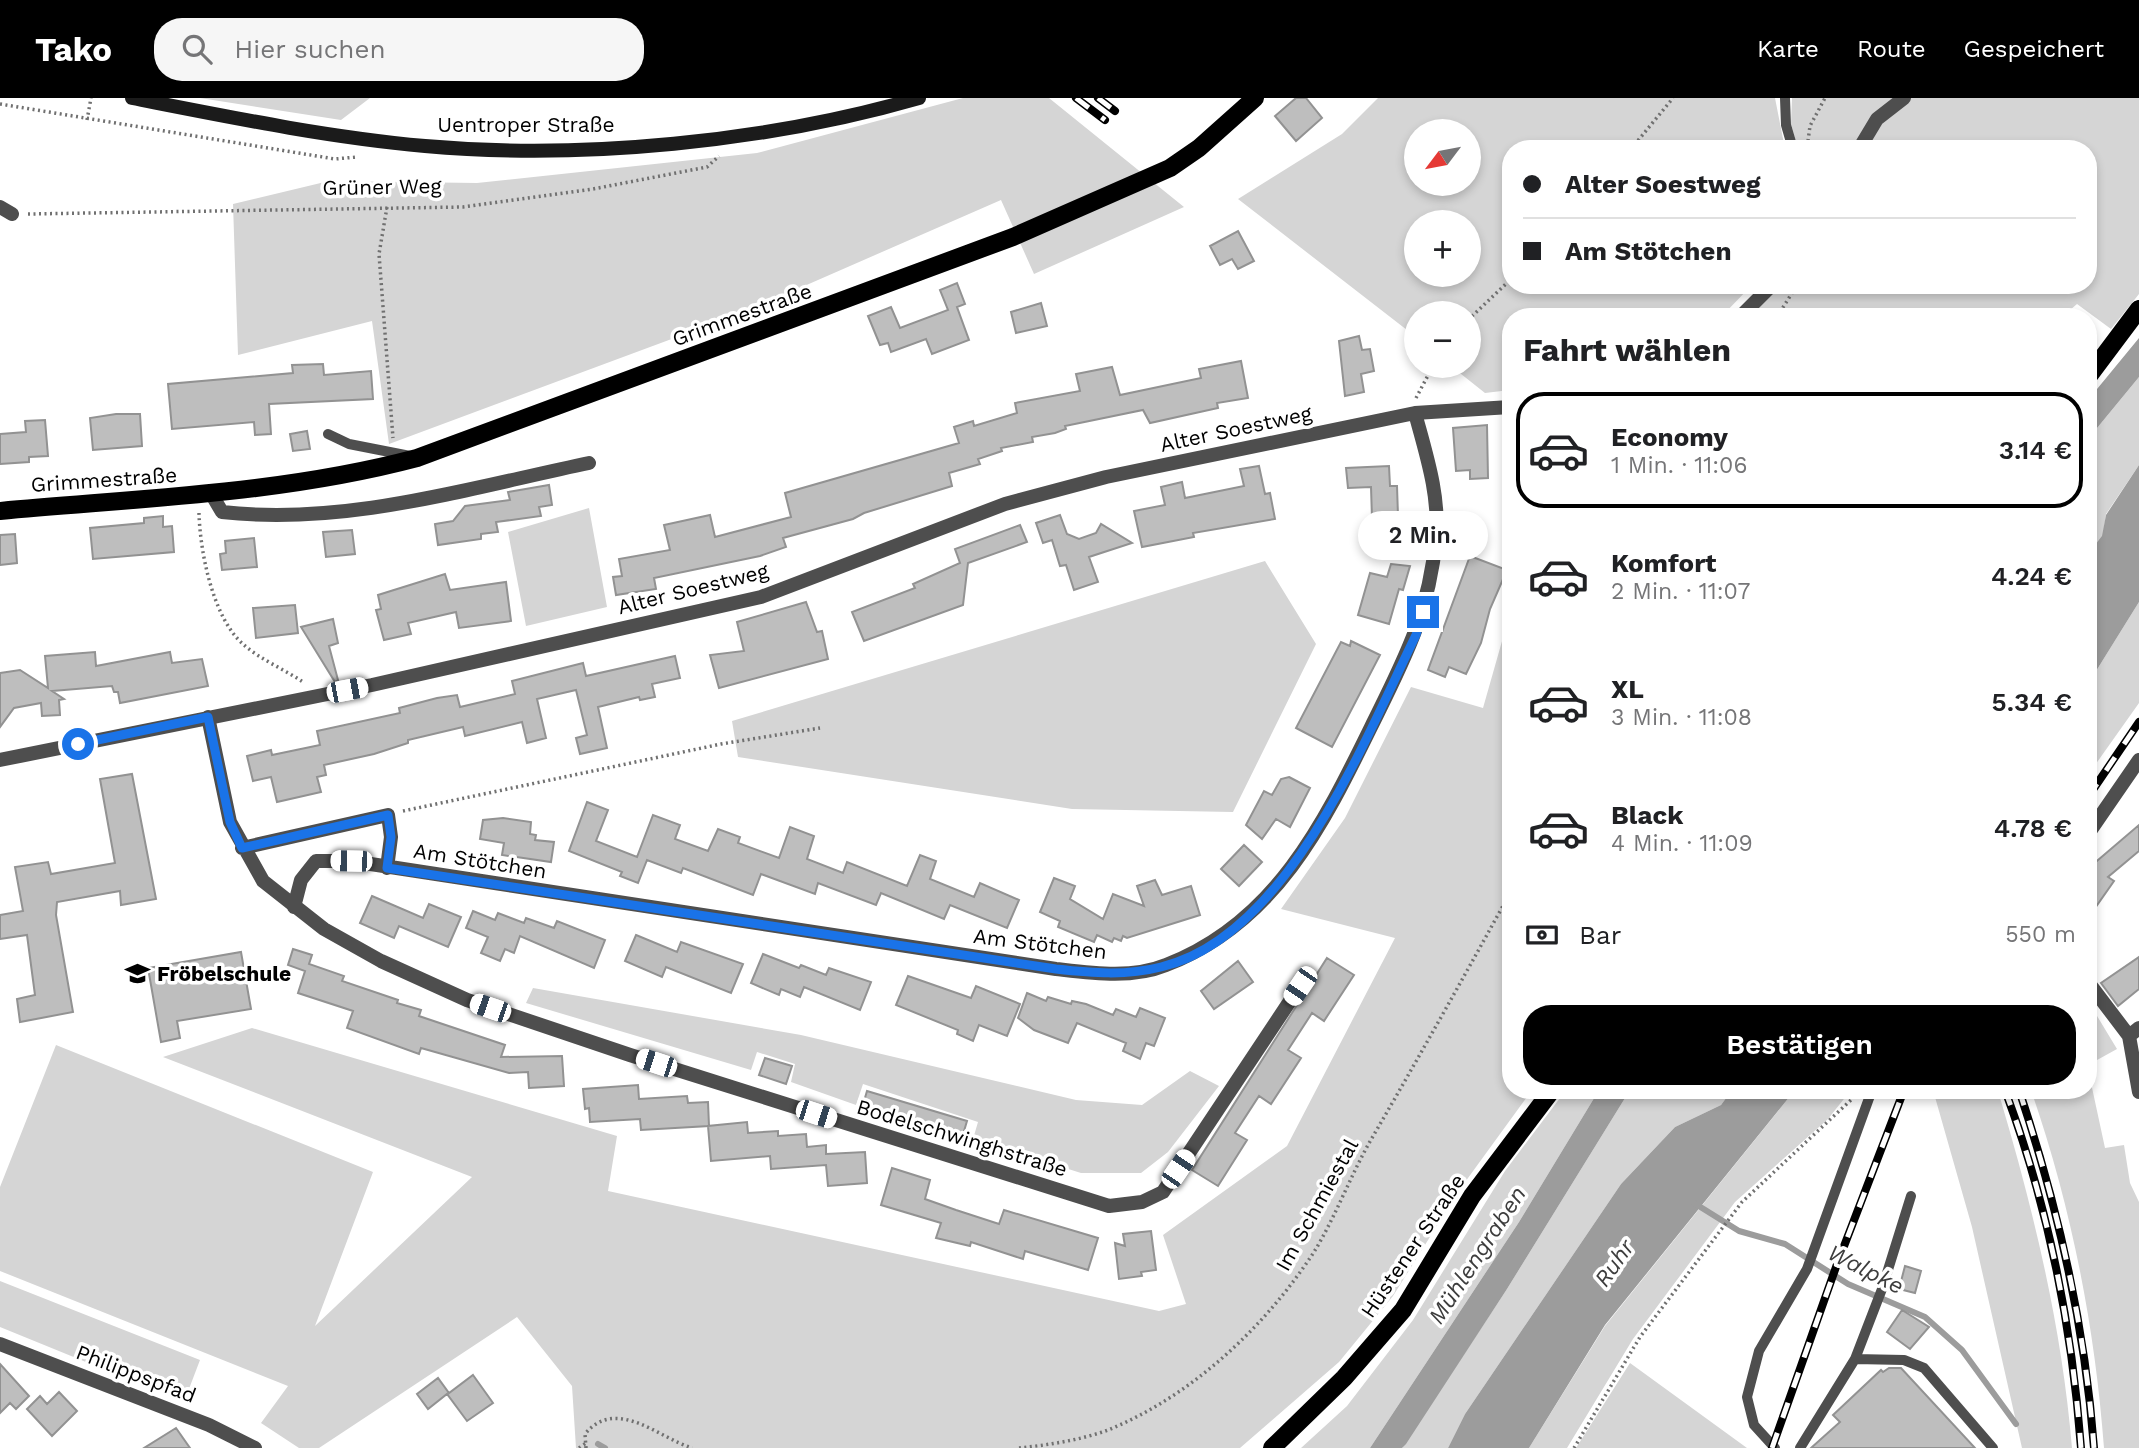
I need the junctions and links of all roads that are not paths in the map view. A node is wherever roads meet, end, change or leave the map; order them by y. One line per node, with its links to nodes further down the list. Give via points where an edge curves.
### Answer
1 (132, 98): 2 (main road, Uentroper Straße, via 308,132 487,149 609,147 733,135 836,119)
2 (919, 98)
3 (1255, 98): 15 (main road, Grimmestraße, via 1170,168 1013,237)
4 (1785, 98): 6 (lane)
5 (1904, 98): 7 (street, via 1877,119)
6 (1791, 140)
7 (1864, 140)
8 (1763, 294): 9 (street)
9 (1749, 308)
10 (2139, 309): 11 (main road)
11 (2097, 365)
12 (1502, 408): 13 (street, Alter Soestweg)
13 (1415, 413): 19 (street, Alter Soestweg, via 1058,489 761,597); 24 (street, Am Stötchen, via 1433,482 1436,536 1429,589 1416,635 1326,817 1299,858 1261,904 1193,954 1163,967 1108,975)
14 (328, 434): 15 (lane, via 349,444)
15 (417, 458): 17 (main road, Grimmestraße)
16 (589, 463): 17 (street, via 359,511 268,517 222,512)
17 (212, 495): 18 (main road, Grimmestraße)
18 (0, 511)
19 (208, 717): 20 (street, Alter Soestweg); 23 (street, Bodelschwinghstraße, via 230,822)
20 (0, 760)
21 (2139, 760): 22 (street)
22 (2097, 821)
23 (242, 848): 24 (street, via 388,815); 25 (street, Bodelschwinghstraße, via 263,881)
24 (387, 868): 25 (street, Am Stötchen, via 316,861 301,880)
25 (294, 907): 26 (street, Bodelschwinghstraße, via 381,961 467,1000 1109,1206 1142,1202 1163,1192)
26 (1300, 986)
27 (2097, 992): 28 (street)
28 (2134, 1032): 29 (street)
29 (2139, 1092)
30 (1545, 1099): 36 (main road, Hüstener Straße, via 1472,1196 1403,1310 1344,1378)
31 (1869, 1099): 37 (lane, via 1807,1269 1759,1351 1747,1397 1754,1426)
32 (1911, 1196): 34 (lane)
33 (0, 1343): 35 (street, Philippspfad, via 209,1425)
34 (1855, 1359): 38 (lane); 39 (lane, via 1904,1360 1924,1368)
35 (255, 1448)
36 (1272, 1448)
37 (1775, 1448)
38 (1800, 1448)
39 (1993, 1448)

